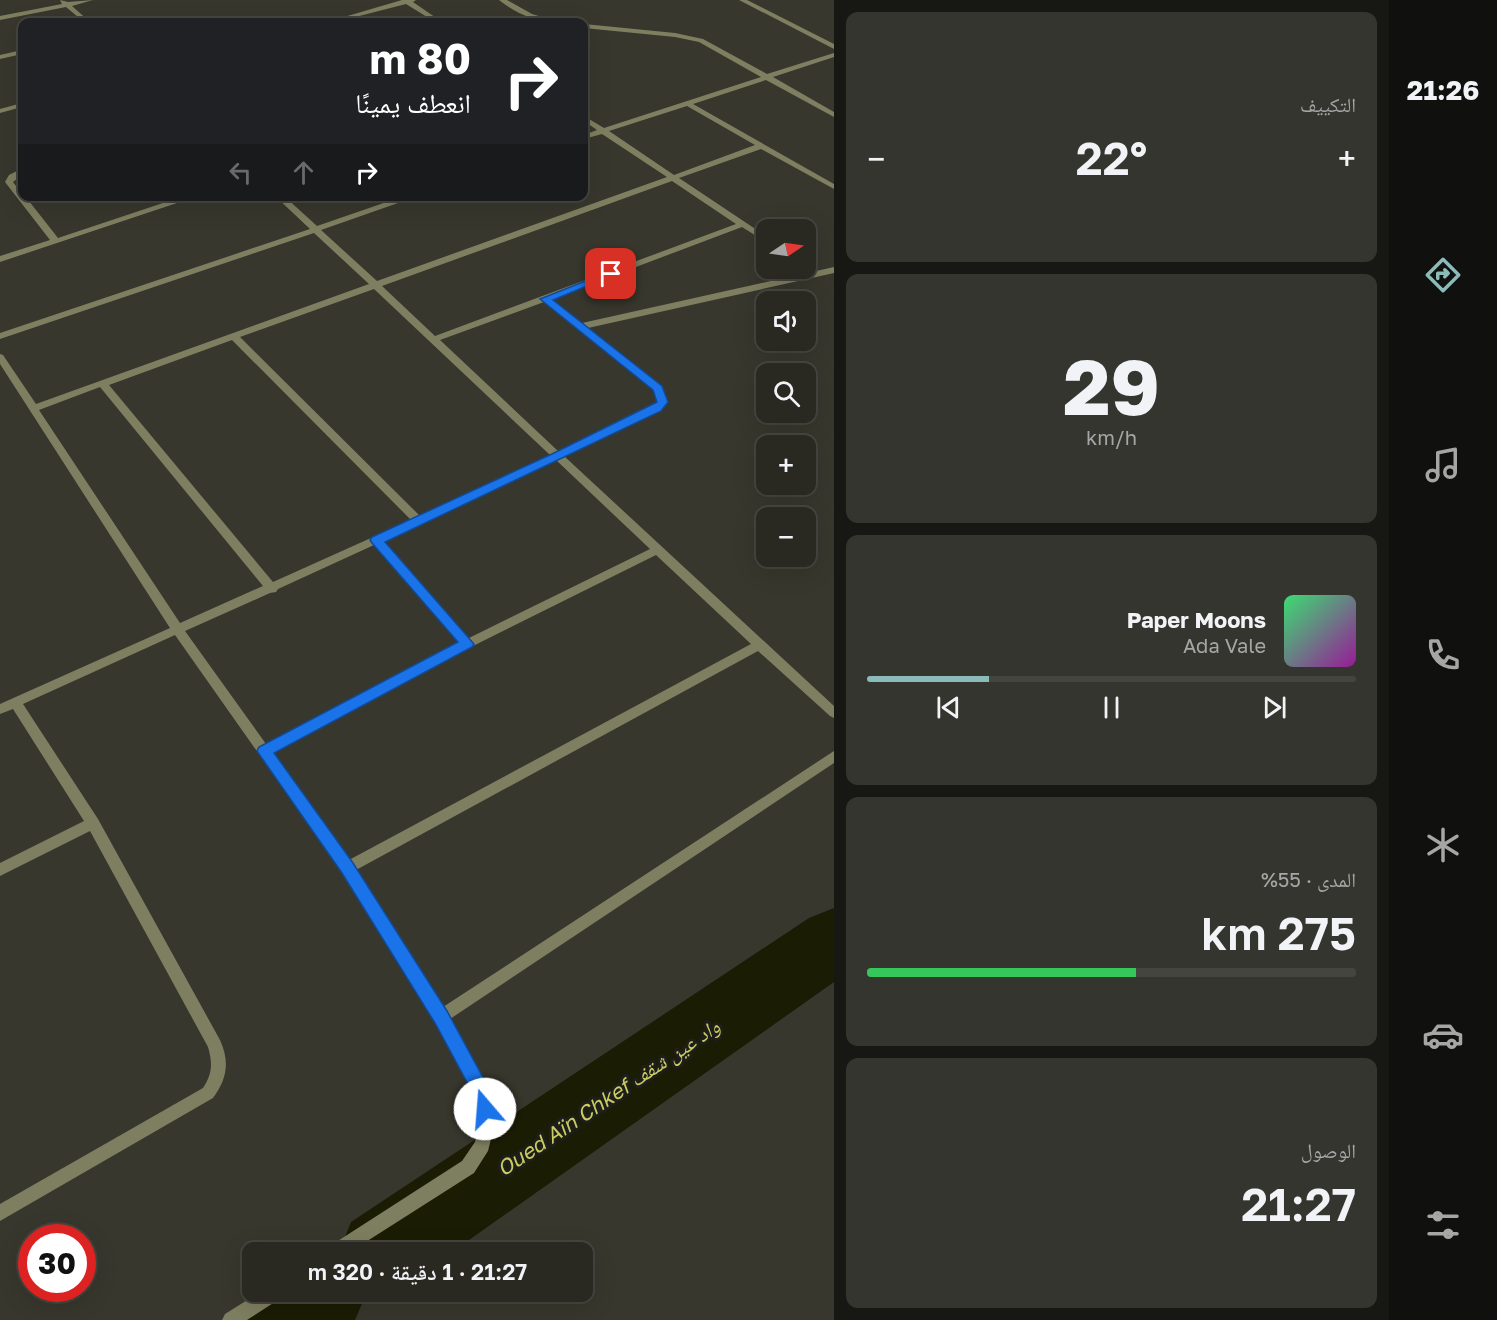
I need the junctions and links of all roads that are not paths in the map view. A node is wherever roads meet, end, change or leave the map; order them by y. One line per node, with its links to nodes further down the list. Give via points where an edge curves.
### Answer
1 (90, 0): 5 (street)
2 (408, 0): 8 (street); 9 (street)
3 (502, 0): 10 (street)
4 (742, 0): 12 (street)
5 (64, 2): 6 (street); 7 (street)
6 (0, 18)
7 (82, 18)
8 (344, 18)
9 (433, 18)
10 (539, 18)
11 (588, 26): 16 (street, via 701,40)
12 (834, 47)
13 (18, 53): 15 (street)
14 (834, 55): 16 (street)
15 (0, 57)
16 (768, 77): 17 (street); 20 (street)
17 (687, 103): 22 (street); 24 (street)
18 (18, 106): 19 (street)
19 (0, 111)
20 (834, 115)
21 (588, 121): 22 (street)
22 (602, 131): 23 (street); 26 (street)
23 (588, 136)
24 (762, 146): 26 (street); 27 (street)
25 (18, 174): 28 (street, via 9,182)
26 (673, 177): 33 (street); 41 (street)
27 (834, 188)
28 (18, 193)
29 (24, 201): 36 (street)
30 (178, 201): 36 (street)
31 (284, 201): 34 (street)
32 (400, 201): 34 (street)
33 (743, 224): 35 (street); 42 (street)
34 (316, 231): 41 (street); 44 (street)
35 (756, 233)
36 (55, 240): 37 (street)
37 (0, 260)
38 (834, 270): 39 (street)
39 (816, 274)
40 (794, 279): 43 (street)
41 (375, 284): 45 (street); 46 (street)
42 (546, 299): 43 (street); 46 (street)
43 (579, 327): 50 (street, via 658,389 663,402)
44 (0, 336)
45 (233, 336): 48 (street); 51 (street)
46 (435, 339): 50 (street)
47 (0, 357): 49 (street)
48 (102, 383): 49 (street); 54 (street)
49 (34, 408): 55 (street)
50 (557, 457): 51 (street); 53 (street)
51 (419, 521): 52 (street)
52 (376, 540): 54 (street); 56 (street)
53 (657, 550): 56 (street); 57 (street)
54 (272, 589): 55 (street)
55 (178, 630): 58 (street); 61 (street)
56 (467, 644): 61 (street)
57 (759, 645): 60 (street); 64 (street)
58 (15, 702): 59 (street); 63 (street)
59 (0, 709)
60 (834, 712)
61 (264, 751): 64 (street)
62 (834, 756): 66 (street)
63 (93, 823): 65 (street); 67 (street, via 215,1045 219,1079 208,1093)
64 (347, 868): 66 (street)
65 (0, 870)
66 (441, 1017): 68 (street, via 484,1096 487,1123 482,1146 468,1167)
67 (0, 1213)
68 (352, 1242)
69 (259, 1302): 70 (street)
70 (231, 1320)

